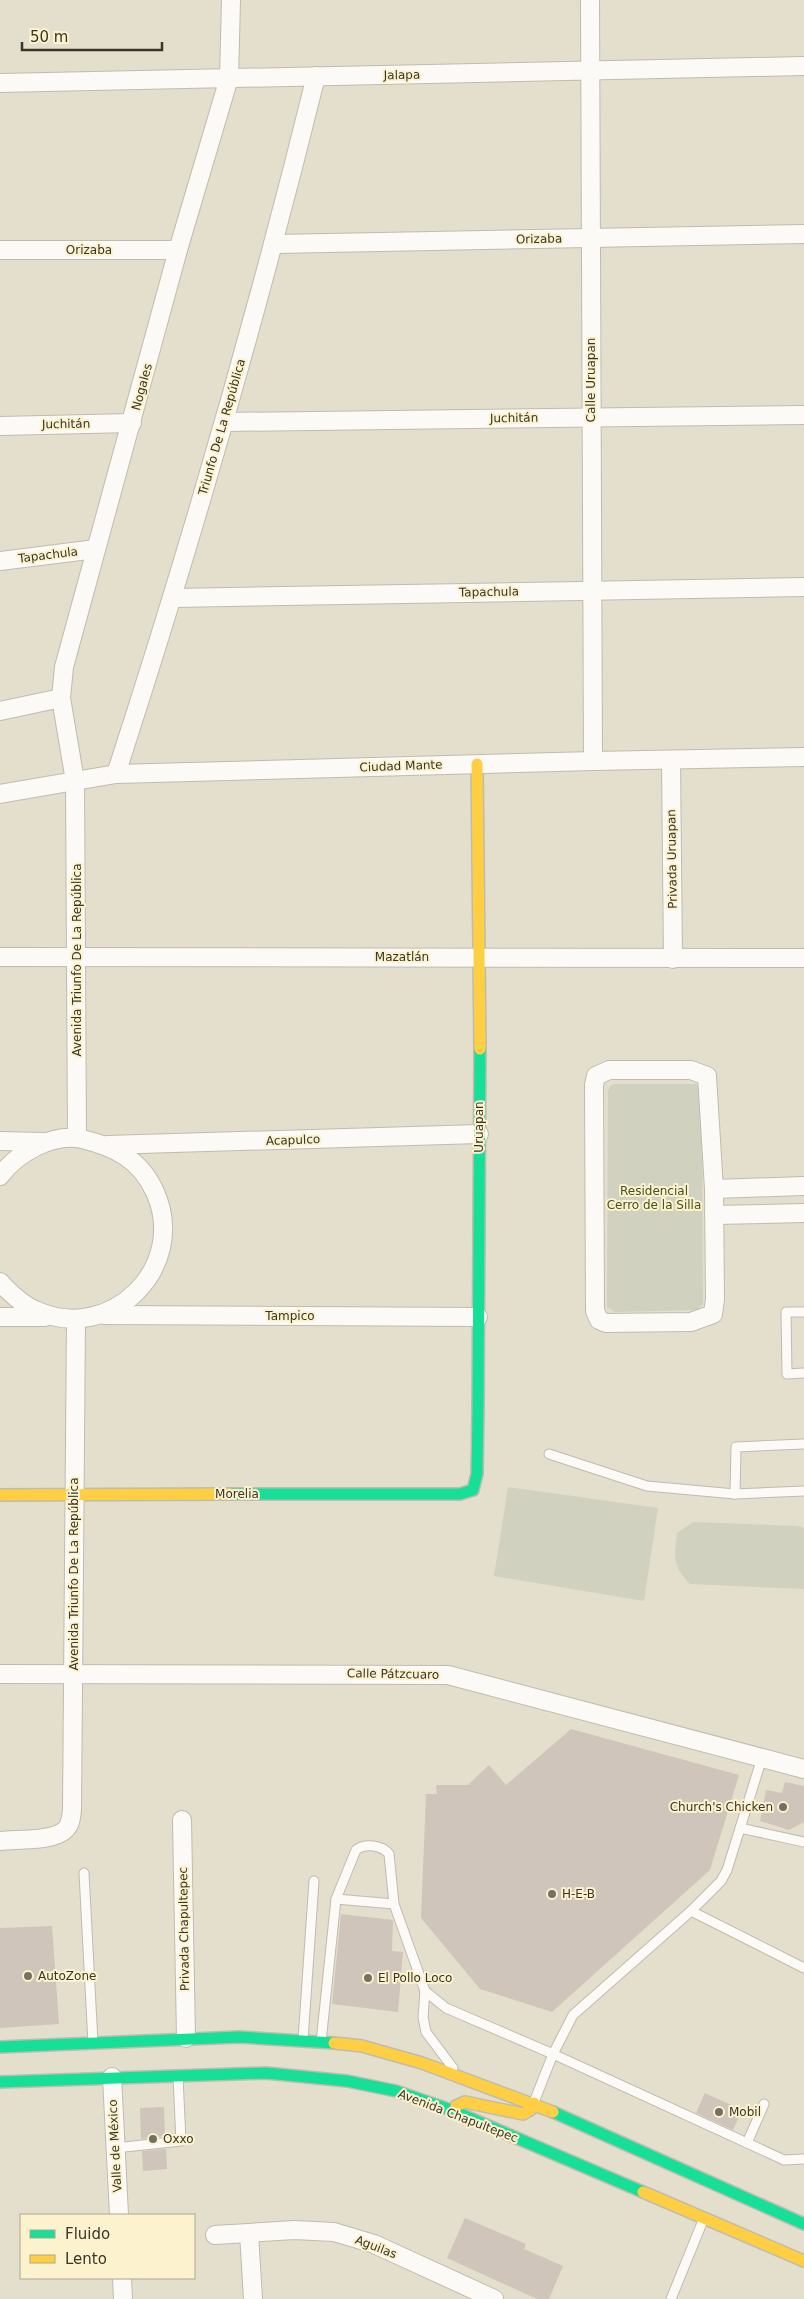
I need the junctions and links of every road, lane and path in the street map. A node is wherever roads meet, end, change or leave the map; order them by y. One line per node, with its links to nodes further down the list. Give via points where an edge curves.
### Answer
1 (231, 0): 6 (street, Nogales)
2 (590, 0): 4 (street, Calle Uruapan)
3 (804, 66): 4 (street, Jalapa)
4 (590, 71): 5 (street, Jalapa); 9 (street, Calle Uruapan)
5 (316, 76): 6 (street, Jalapa); 10 (street, Triunfo De La República)
6 (229, 78): 7 (street, Jalapa); 12 (street, Nogales)
7 (0, 84)
8 (804, 234): 9 (street, Orizaba)
9 (590, 238): 10 (street, Orizaba); 14 (street, Calle Uruapan)
10 (275, 244): 15 (street, Triunfo De La República)
11 (0, 250): 12 (street, Orizaba)
12 (178, 250): 16 (street, Nogales)
13 (804, 415): 14 (street, Juchitán)
14 (591, 417): 15 (street, Juchitán); 21 (street, Calle Uruapan)
15 (224, 422): 22 (street, Triunfo De La República)
16 (132, 423): 17 (street, Juchitán); 18 (street, Nogales)
17 (0, 426)
18 (96, 549): 19 (street, Tapachula); 23 (street, Nogales, via 64,667)
19 (0, 561)
20 (804, 587): 21 (street, Tapachula)
21 (592, 590): 22 (street, Tapachula); 27 (street, Calle Uruapan)
22 (174, 598): 29 (street, Triunfo De La República)
23 (61, 698): 24 (street); 30 (street, Nogales)
24 (0, 710)
25 (804, 757): 26 (street, Ciudad Mante)
26 (671, 760): 27 (street, Ciudad Mante); 36 (street, Privada Uruapan)
27 (593, 761): 28 (street, Ciudad Mante)
28 (477, 764): 29 (street, Ciudad Mante); 34 (main road, Uruapan)
29 (116, 774): 30 (street, Ciudad Mante)
30 (75, 781): 31 (street, Ciudad Mante); 33 (street, Avenida Triunfo De La República)
31 (0, 794)
32 (0, 957): 33 (street, Mazatlán)
33 (77, 957): 34 (street, Mazatlán); 38 (street, Avenida Triunfo De La República)
34 (480, 958): 36 (street, Mazatlán); 37 (main road, Uruapan)
35 (804, 958): 36 (street, Mazatlán)
36 (673, 959)
37 (479, 1134): 41 (street, Acapulco); 50 (main road, Uruapan)
38 (77, 1138): 40 (street); 41 (street)
39 (0, 1141): 40 (street)
40 (48, 1142): 42 (street, via 26,1151)
41 (107, 1145): 49 (street, via 131,1159 149,1179 161,1204 164,1232 159,1259 146,1283 126,1302)
42 (0, 1176)
43 (804, 1186): 44 (street)
44 (714, 1189): 46 (street); 46 (street, via 707,1076 691,1070 609,1070 596,1076 595,1311 599,1320 606,1323 692,1322 713,1314)
45 (804, 1213): 46 (street)
46 (714, 1215)
47 (0, 1282): 52 (street, via 14,1297 35,1310)
48 (804, 1312): 54 (lane, via 786,1312 787,1374)
49 (101, 1315): 50 (street, Tampico); 53 (street)
50 (478, 1316): 57 (main road, Uruapan, via 478,1474)
51 (0, 1317): 52 (street)
52 (58, 1318): 53 (street)
53 (76, 1319): 59 (street, Avenida Triunfo De La República)
54 (804, 1373)
55 (804, 1444): 60 (lane, via 736,1447)
56 (549, 1454): 60 (lane, via 647,1486)
57 (473, 1490): 59 (main road, Morelia, via 460,1494)
58 (804, 1491): 60 (lane)
59 (74, 1494): 61 (main road, Morelia); 62 (street, Avenida Triunfo De La República)
60 (735, 1494)
61 (0, 1495)
62 (73, 1673): 63 (street, Calle Pátzcuaro); 64 (street, Calle Pátzcuaro, via 448,1675); 68 (street, Avenida Triunfo De La República, via 72,1810 66,1829 48,1837)
63 (0, 1674)
64 (762, 1758): 65 (street, Calle Pátzcuaro); 67 (lane)
65 (804, 1769)
66 (182, 1820): 81 (street, Privada Chapultepec)
67 (740, 1828): 69 (lane); 74 (lane, via 721,1881)
68 (0, 1841)
69 (804, 1842)
70 (84, 1873): 80 (lane)
71 (314, 1881): 78 (lane)
72 (336, 1898): 73 (lane); 73 (lane, via 356,1850 364,1846 380,1847 389,1854); 79 (lane)
73 (394, 1904): 76 (lane)
74 (691, 1911): 75 (lane); 84 (lane, via 573,2015)
75 (804, 1968)
76 (425, 1991): 84 (lane, via 446,2008); 89 (lane, via 423,2017 426,2032)
77 (214, 2037): 78 (main road); 81 (main road); 83 (main road)
78 (303, 2040): 79 (main road)
79 (321, 2042): 89 (main road, via 362,2046)
80 (93, 2044): 81 (main road); 82 (main road)
81 (183, 2046)
82 (0, 2047)
83 (207, 2050)
84 (553, 2054): 92 (lane); 95 (lane)
85 (212, 2063): 87 (main road)
86 (160, 2064): 90 (main road)
87 (223, 2072): 88 (main road, Avenida Chapultepec); 94 (main road, Avenida Chapultepec, via 266,2072 347,2081 396,2091)
88 (178, 2074): 90 (main road, Avenida Chapultepec); 96 (lane, via 181,2141)
89 (459, 2076): 92 (main road)
90 (112, 2077): 91 (main road, Avenida Chapultepec); 96 (street, Valle de México)
91 (0, 2082)
92 (534, 2103): 94 (main road, via 523,2114 465,2102); 100 (main road)
93 (764, 2104): 95 (lane)
94 (451, 2110): 99 (main road, Avenida Chapultepec)
95 (747, 2143): 97 (lane, via 784,2160)
96 (115, 2148): 98 (street, Valle de México)
97 (804, 2159)
98 (119, 2214)
99 (704, 2218): 103 (main road, Avenida Chapultepec); 108 (lane)
100 (803, 2223)
101 (249, 2233): 102 (street, Aguilas); 106 (street); 107 (street, Aguilas, via 334,2232 374,2244)
102 (215, 2235)
103 (804, 2261)
104 (122, 2279): 105 (street)
105 (123, 2299)
106 (253, 2299)
107 (494, 2299)
108 (671, 2299)

